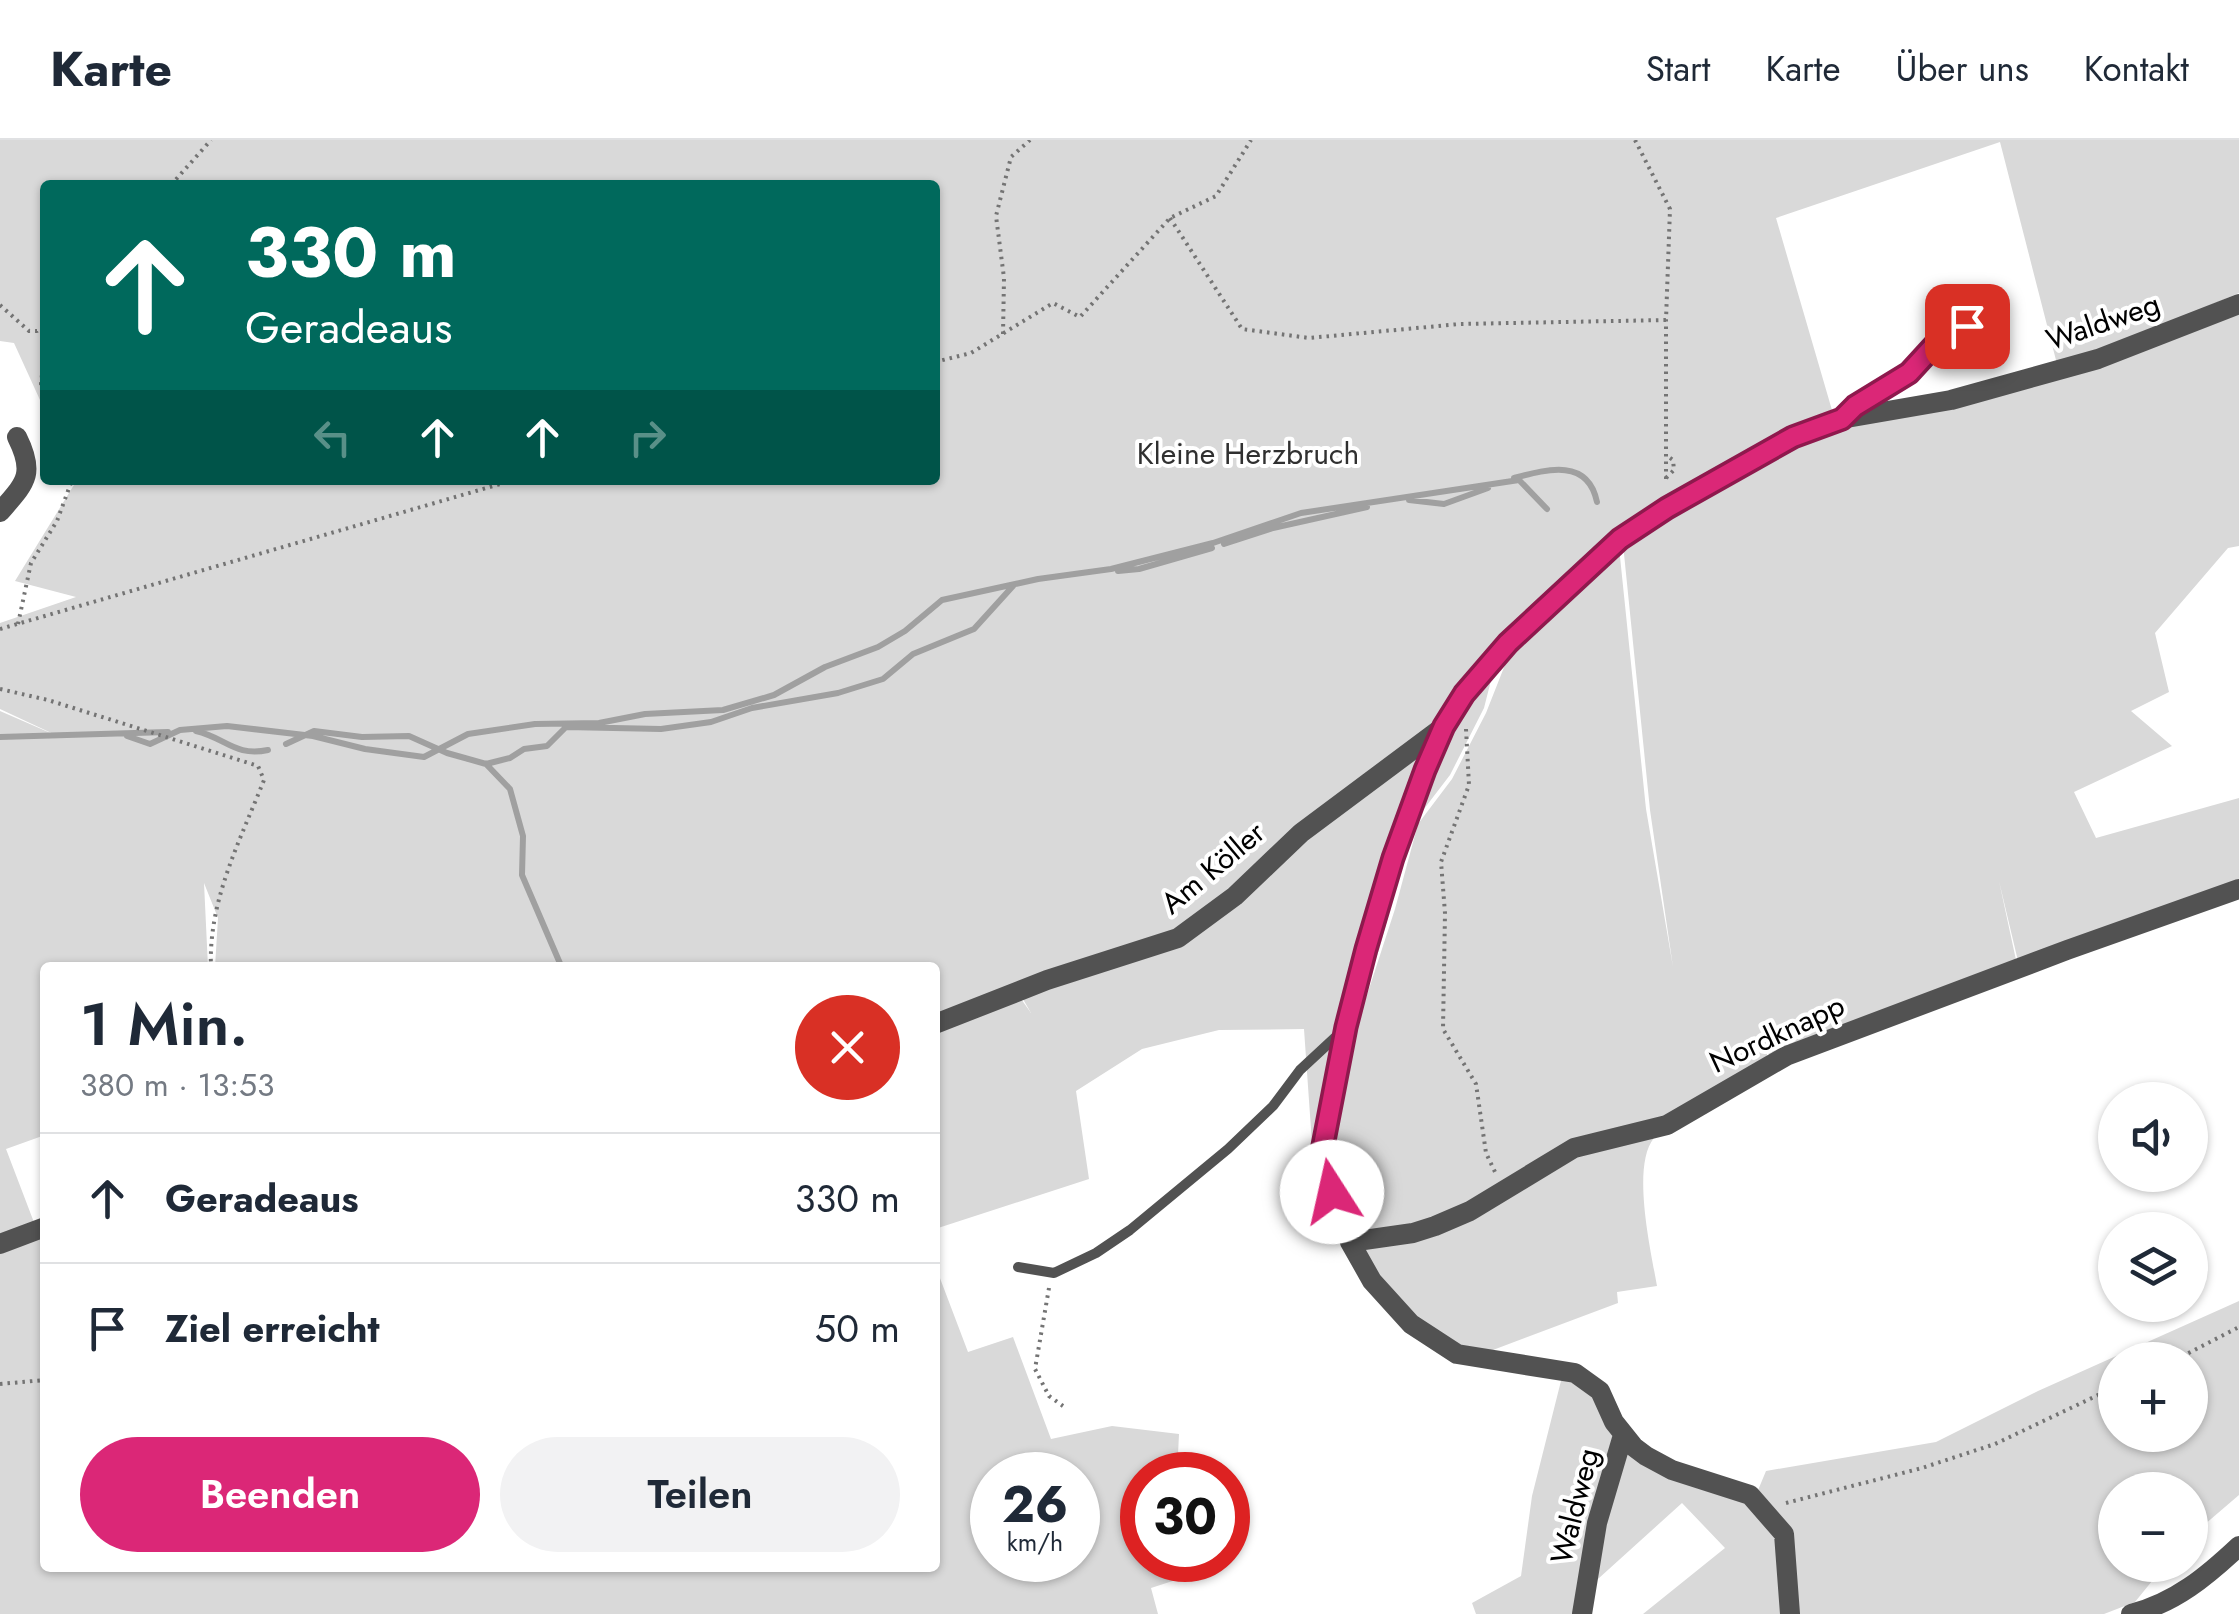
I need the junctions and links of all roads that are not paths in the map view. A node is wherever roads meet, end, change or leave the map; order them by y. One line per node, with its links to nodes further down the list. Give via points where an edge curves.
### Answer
1 (2239, 304): 3 (street, Waldweg, via 2098,359 1951,400)
2 (1992, 316): 3 (lane, via 1942,337 1909,373)
3 (1842, 419): 6 (street, Waldweg, via 1793,437 1620,539 1508,643)
4 (17, 437): 5 (street, via 27,476)
5 (0, 512)
6 (1444, 726): 8 (street, Am Köller, via 1316,820 1235,896 1178,938); 9 (street, Waldweg, via 1393,858)
7 (2239, 889): 11 (street, Nordknapp, via 1786,1056 1667,1125 1574,1148 1435,1226)
8 (940, 1022)
9 (1346, 1027): 11 (street, Waldweg, via 1321,1156); 13 (lane, via 1179,1192 1096,1253 1054,1273)
10 (40, 1228): 12 (street)
11 (1350, 1242): 14 (street, Waldweg, via 1372,1281 1410,1324 1458,1354 1574,1373 1600,1390)
12 (0, 1244)
13 (1018, 1267)
14 (1623, 1435): 16 (street, Waldweg); 17 (street, via 1658,1464 1750,1495 1784,1534)
15 (2239, 1546): 18 (street, via 2195,1585)
16 (1582, 1614)
17 (1790, 1614)
18 (2131, 1614)

